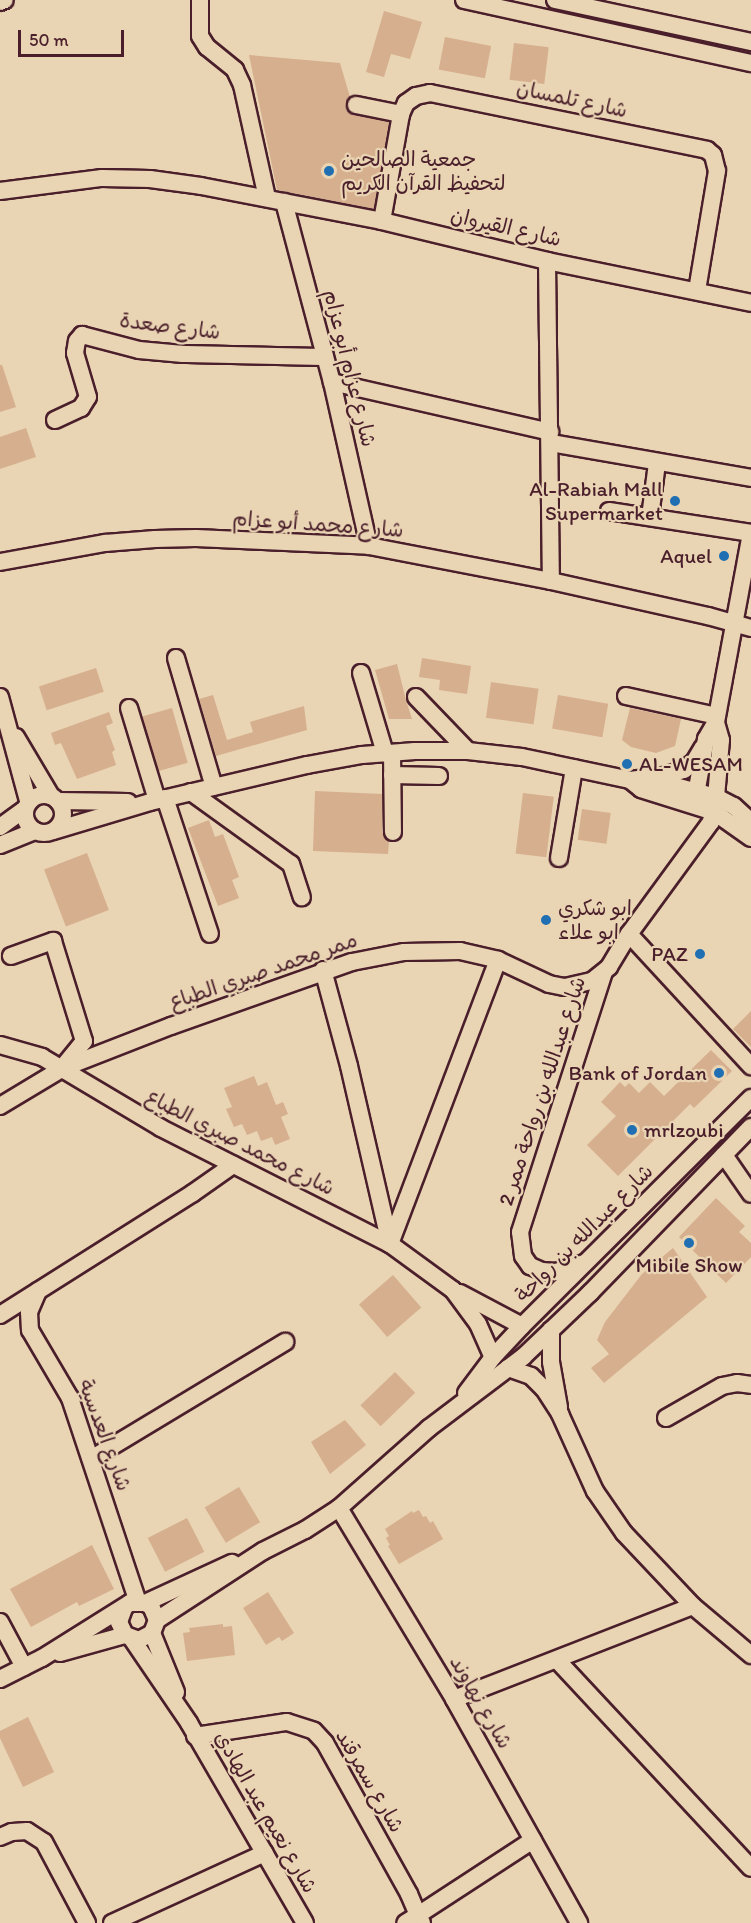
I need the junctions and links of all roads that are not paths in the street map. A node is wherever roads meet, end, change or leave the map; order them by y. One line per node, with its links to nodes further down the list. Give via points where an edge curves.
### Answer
1 (5, 0): 5 (street)
2 (200, 0): 12 (street, via 200,36 207,47 235,70 242,85)
3 (464, 0): 8 (street)
4 (555, 0): 6 (street)
5 (0, 2)
6 (595, 4): 7 (street)
7 (751, 42)
8 (751, 63)
9 (356, 105): 10 (street)
10 (401, 114): 14 (street); 16 (street, شارع تلمسان, via 406,103 430,93 707,150 713,155 717,171)
11 (0, 191): 12 (street, شارع القيروان, via 102,178 150,179)
12 (267, 198): 13 (street, شارع القيروان)
13 (284, 202): 14 (street, شارع القيروان); 18 (street, شارع عزام أبو عزام)
14 (382, 221): 15 (street, شارع القيروان)
15 (547, 261): 16 (street, شارع القيروان); 21 (street)
16 (697, 290): 17 (street, شارع القيروان)
17 (751, 303)
18 (325, 357): 19 (street, شارع عزام أبو عزام); 20 (street, شارع صعدة, via 183,354 139,350 82,335 75,353 88,397 85,404)
19 (332, 382): 21 (street); 27 (street, شارع عزام أبو عزام)
20 (56, 420)
21 (551, 437): 22 (street); 29 (street)
22 (657, 463): 23 (street); 25 (street)
23 (751, 478)
24 (609, 511): 25 (street)
25 (650, 517): 26 (street)
26 (751, 533): 30 (street)
27 (369, 546): 28 (street, شارع محمد أبو عزام, via 154,539 105,543); 29 (street, شارع محمد أبو عزام)
28 (0, 562)
29 (551, 581): 30 (street, شارع محمد أبو عزام)
30 (743, 626): 37 (street)
31 (176, 658): 47 (street)
32 (361, 673): 41 (street)
33 (626, 696): 37 (street)
34 (0, 697): 38 (street)
35 (416, 697): 40 (street)
36 (129, 708): 51 (street)
37 (717, 719): 39 (street); 53 (street, via 722,740)
38 (8, 725): 49 (street); 52 (street)
39 (706, 744): 46 (street, via 684,770); 50 (street)
40 (468, 751): 41 (street); 42 (street)
41 (388, 753): 43 (street); 47 (street, via 307,765)
42 (574, 768): 45 (street); 61 (street)
43 (392, 775): 44 (street); 58 (street)
44 (439, 776)
45 (630, 780): 46 (street); 50 (street, via 641,789)
46 (652, 780): 50 (street)
47 (214, 787): 48 (street)
48 (191, 792): 51 (street); 62 (street, via 291,864)
49 (55, 798): 51 (street); 52 (street, via 39,795); 57 (street, via 62,807 62,820)
50 (695, 799): 53 (street)
51 (157, 800): 57 (street); 63 (street)
52 (27, 805): 55 (street); 56 (street, via 26,822)
53 (715, 805): 54 (street, via 734,806); 59 (street); 64 (street, via 702,836)
54 (751, 822)
55 (0, 827)
56 (35, 831): 57 (street); 60 (street)
57 (53, 831)
58 (393, 832)
59 (751, 838)
60 (0, 844)
61 (559, 858)
62 (302, 897)
63 (210, 934)
64 (628, 934): 68 (street); 70 (street)
65 (11, 956): 71 (street, via 54,941 84,1041)
66 (498, 960): 67 (street, ممر محمد صبري الطباع, via 460,951 430,951 378,956); 68 (street, ممر محمد صبري الطباع, via 549,984 566,987 592,981); 78 (street)
67 (323, 970): 71 (street, ممر محمد صبري الطباع); 78 (street, via 350,1066)
68 (604, 972): 79 (street, شارع عبدالله بن رواحة ممر 2, via 520,1232 523,1256 530,1266 542,1271 556,1272)
69 (0, 1045): 71 (street, شارع محمد صبري الطباع, via 42,1057)
70 (751, 1066)
71 (63, 1068): 73 (street); 76 (street, شارع محمد صبري الطباع, via 109,1099)
72 (751, 1098): 79 (street, شارع عبدالله بن رواحة)
73 (0, 1106)
74 (751, 1127): 75 (street, شارع عبدالله بن رواحة)
75 (724, 1155): 77 (street); 84 (street, شارع عبدالله بن رواحة)
76 (232, 1165): 78 (street, شارع محمد صبري الطباع); 81 (street)
77 (751, 1194)
78 (390, 1244): 80 (street, شارع محمد صبري الطباع)
79 (590, 1260): 83 (street, شارع عبدالله بن رواحة)
80 (453, 1290): 83 (street, شارع محمد صبري الطباع); 86 (street, شارع محمد صبري الطباع, via 478,1324)
81 (38, 1291): 82 (street); 92 (street, شارع العدسية, via 29,1312 30,1330 70,1398)
82 (0, 1315)
83 (522, 1326): 86 (street, شارع عبدالله بن رواحة)
84 (551, 1330): 87 (street, شارع عبدالله بن رواحة); 90 (street, via 551,1362)
85 (285, 1342): 92 (street)
86 (493, 1357): 89 (street, شارع عبدالله بن رواحة)
87 (508, 1368): 89 (street, شارع عبدالله بن رواحة); 90 (street, via 531,1377)
88 (751, 1385): 91 (street, via 722,1386)
89 (455, 1407): 93 (street, شارع عبدالله بن رواحة)
90 (560, 1414): 96 (street, via 594,1491)
91 (666, 1418)
92 (91, 1459): 95 (street, شارع العدسية)
93 (339, 1508): 94 (street, شارع عبدالله بن رواحة); 105 (street, شارع نهاوند)
94 (263, 1551): 95 (street, شارع عبدالله بن رواحة); 98 (street, شارع عبدالله بن رواحة)
95 (135, 1604): 98 (street, via 151,1606); 99 (street, via 119,1622); 101 (street, شارع عبدالله بن رواحة)
96 (693, 1606): 100 (street); 102 (street)
97 (0, 1622): 103 (street)
98 (155, 1626): 99 (street, via 146,1638); 106 (street, شارع نعيم عبد الهادي)
99 (129, 1637): 101 (street, شارع عبدالله بن رواحة); 106 (street, شارع نعيم عبد الهادي)
100 (751, 1655)
101 (42, 1658): 103 (street, شارع عبدالله بن رواحة)
102 (558, 1660): 105 (street); 110 (street)
103 (24, 1667): 104 (street, شارع عبدالله بن رواحة)
104 (0, 1679)
105 (454, 1699): 108 (street, شارع نهاوند)
106 (192, 1729): 109 (street, شارع نعيم عبد الهادي); 111 (street, شارع سمرقند, via 287,1722 314,1731 328,1749)
107 (0, 1837): 112 (street, via 27,1831 44,1842)
108 (533, 1840): 111 (street); 115 (street, شارع نهاوند)
109 (265, 1853): 113 (street); 114 (street, شارع نعيم عبد الهادي)
110 (751, 1868)
111 (415, 1920)
112 (87, 1923)
113 (112, 1923)
114 (304, 1923)
115 (579, 1923)

